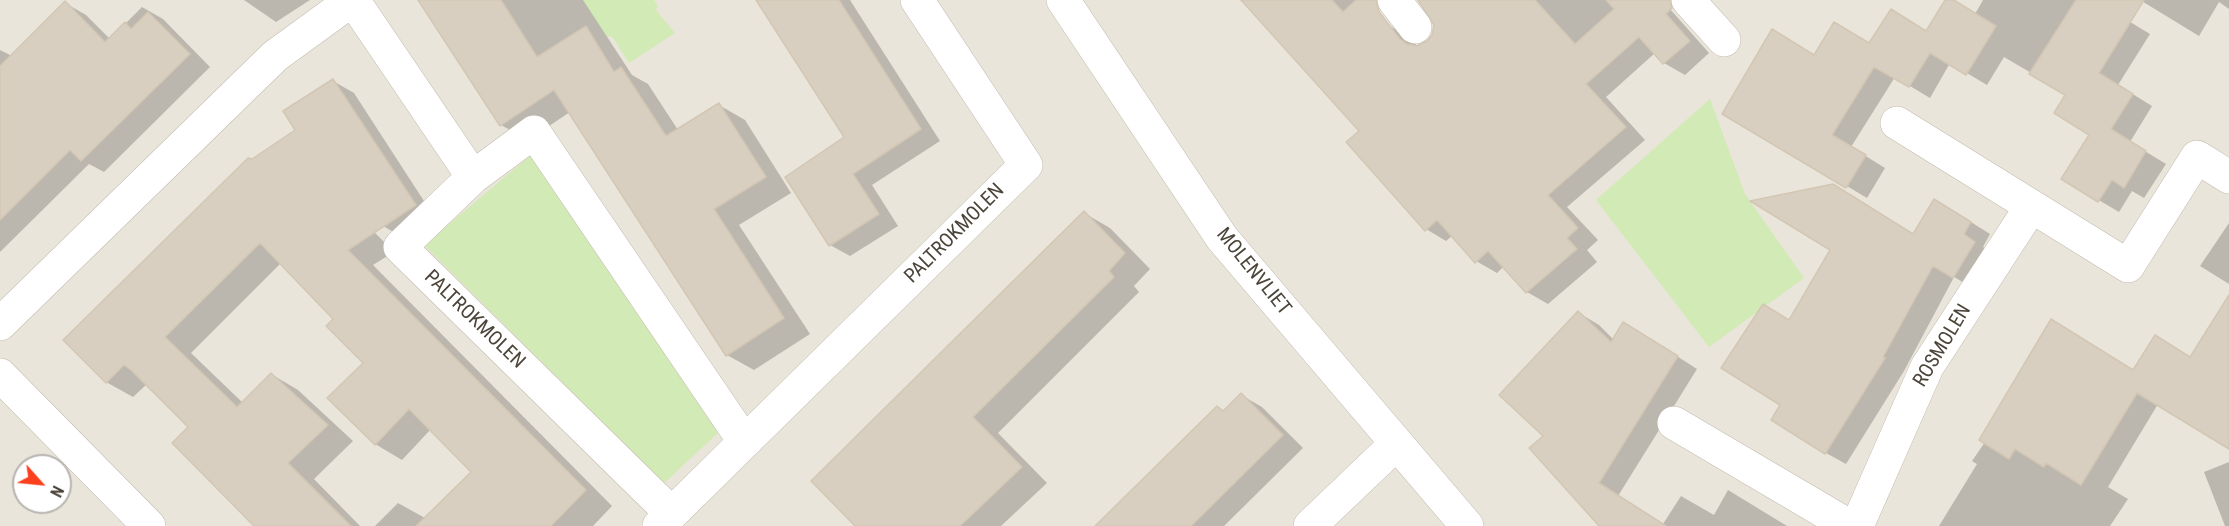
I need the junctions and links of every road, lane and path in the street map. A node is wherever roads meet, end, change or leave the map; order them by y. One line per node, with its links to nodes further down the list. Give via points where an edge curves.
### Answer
1 (352, 0): 9 (street); 12 (street, via 275,56)
2 (917, 0): 15 (street, PALTROKMOLEN, via 1026,165)
3 (1063, 0): 16 (street, MOLENVLIET, via 1222,238)
4 (1394, 0): 6 (street)
5 (1688, 0): 7 (street)
6 (1415, 27)
7 (1724, 40)
8 (1897, 123): 11 (street)
9 (473, 177): 15 (street, PALTROKMOLEN, via 534,132); 17 (street, PALTROKMOLEN, via 400,247)
10 (2229, 177): 11 (street, via 2198,157 2128,266)
11 (2031, 207): 22 (street, ROSMOLEN, via 1927,367)
12 (0, 324)
13 (0, 375): 18 (street)
14 (1674, 423): 21 (street)
15 (744, 441): 17 (street, PALTROKMOLEN)
16 (1396, 444): 19 (street); 20 (street, MOLENVLIET)
17 (665, 520)
18 (149, 526)
19 (1310, 526)
20 (1467, 526)
21 (1850, 526)
22 (1857, 526)

